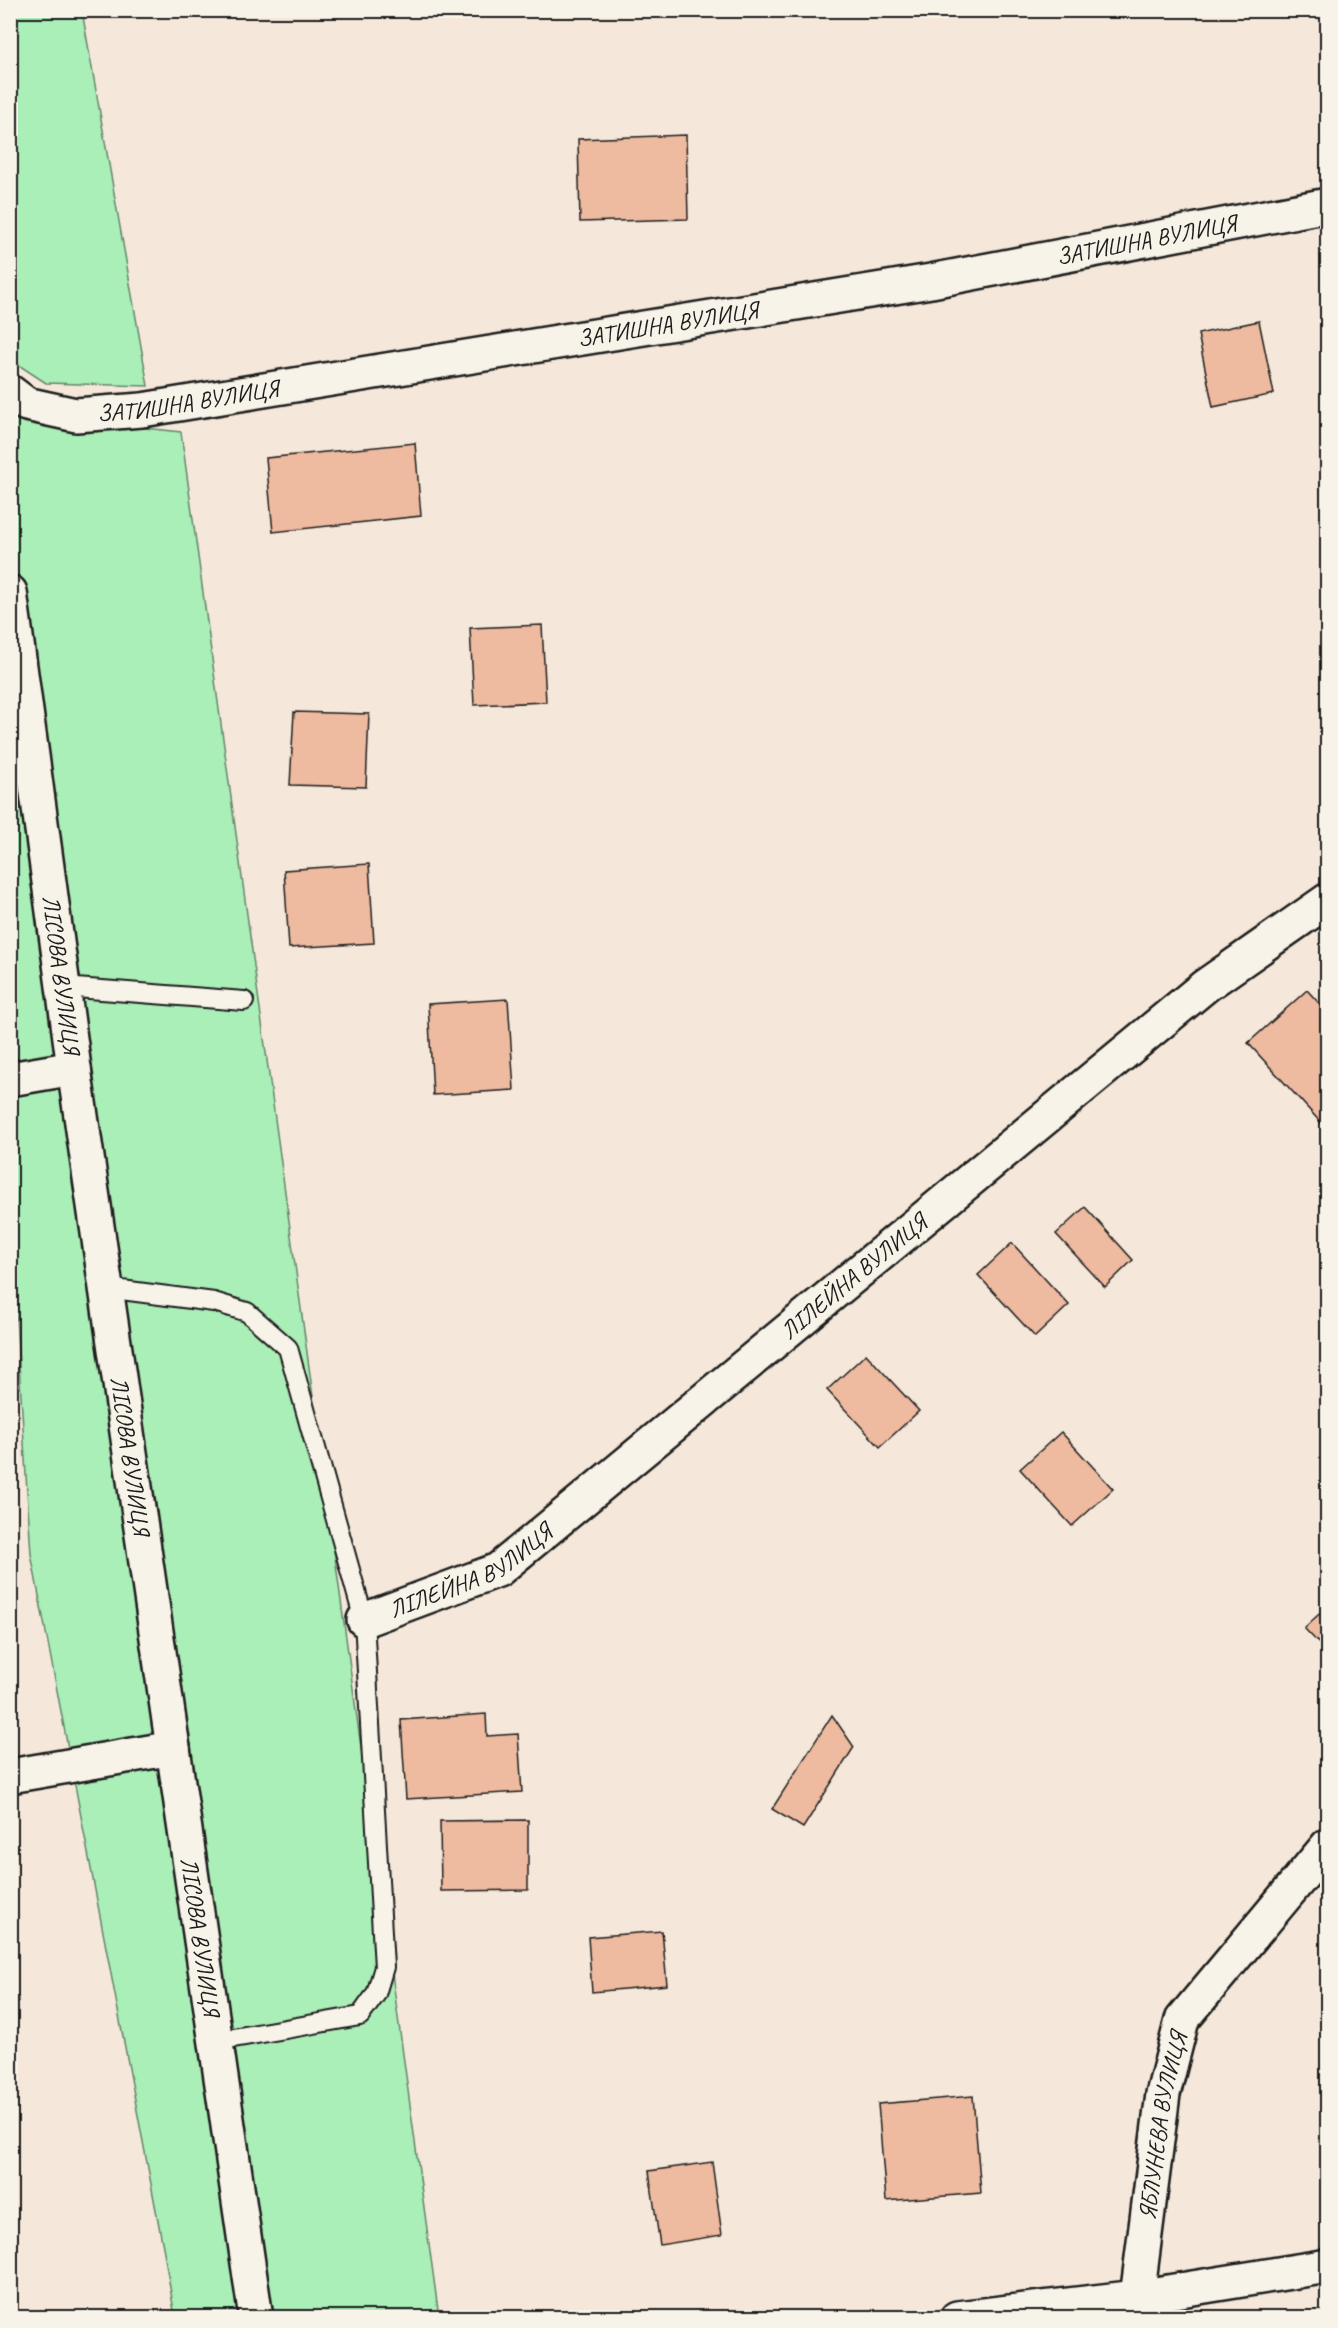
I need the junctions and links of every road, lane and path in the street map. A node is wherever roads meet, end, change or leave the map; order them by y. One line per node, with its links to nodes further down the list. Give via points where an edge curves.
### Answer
1 (1328, 205): 2 (street, ЗАТИШНА ВУЛИЦЯ, via 931,281 142,410 76,415 26,404)
2 (10, 392)
3 (10, 592): 5 (street, ЛІСОВА ВУЛИЦЯ)
4 (1328, 900): 10 (street, ЛІЛЕЙНА ВУЛИЦЯ, via 1205,986 498,1570)
5 (63, 987): 6 (lane); 7 (street, ЛІСОВА ВУЛИЦЯ)
6 (244, 1001)
7 (74, 1068): 8 (street); 9 (street, ЛІСОВА ВУЛИЦЯ)
8 (10, 1079)
9 (106, 1288): 10 (lane, via 214,1302 248,1312 288,1348); 11 (street, ЛІСОВА ВУЛИЦЯ)
10 (364, 1620): 14 (lane, via 384,1967 376,1994 360,2016)
11 (173, 1748): 12 (street); 14 (street, ЛІСОВА ВУЛИЦЯ)
12 (10, 1776)
13 (1328, 1845): 16 (street, ЯБЛУНЕВА ВУЛИЦЯ, via 1182,2020 1163,2094)
14 (216, 2041): 17 (street, ЛІСОВА ВУЛИЦЯ)
15 (1328, 2266): 16 (street)
16 (1139, 2307): 18 (street)
17 (256, 2318)
18 (957, 2318)

